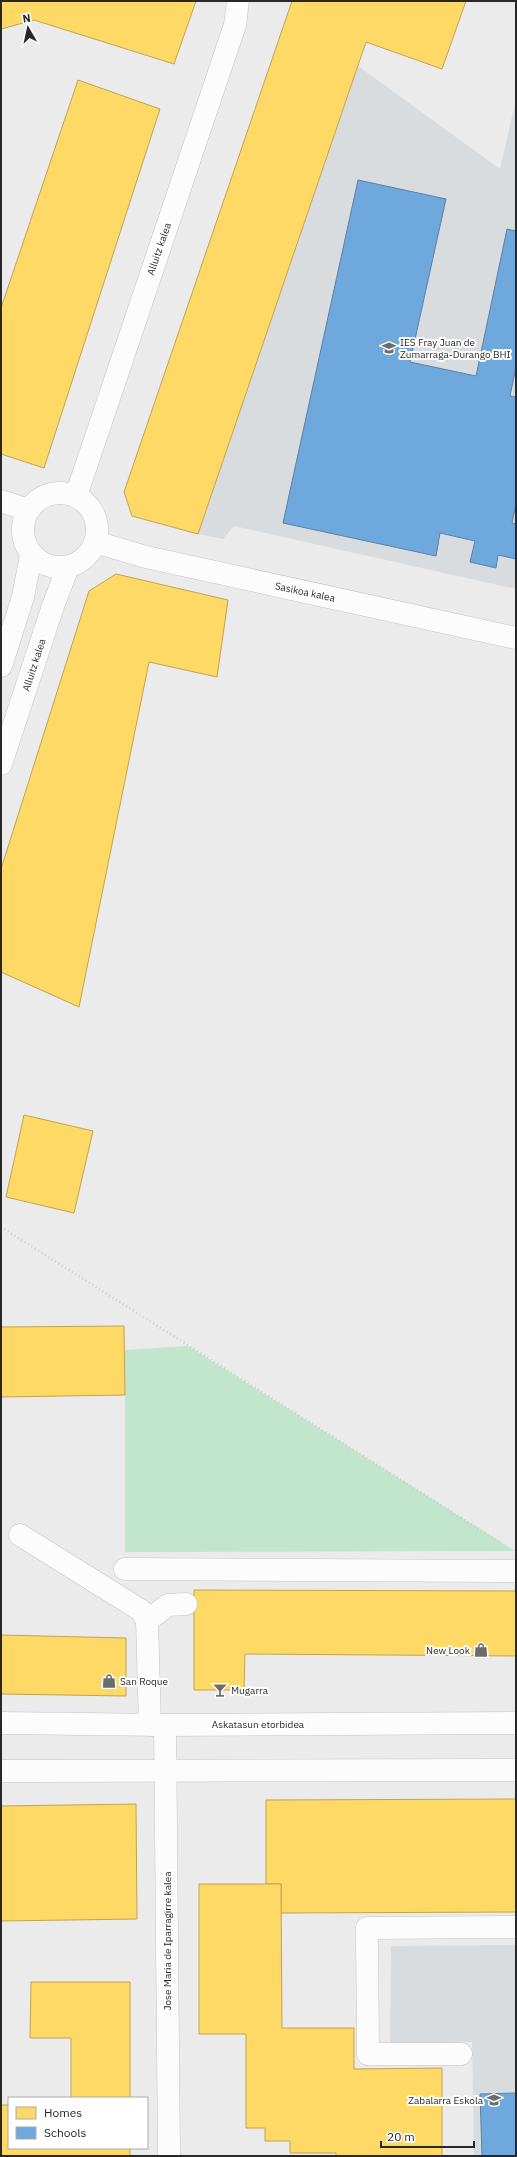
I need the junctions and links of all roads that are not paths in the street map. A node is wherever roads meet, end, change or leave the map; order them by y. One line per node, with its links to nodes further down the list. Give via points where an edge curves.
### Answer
1 (238, 1): 2 (street, Alluitz kalea, via 235,25)
2 (76, 496): 4 (street, via 54,493 35,502); 5 (street, via 88,506 96,520)
3 (1, 501): 4 (street)
4 (28, 510): 6 (street, via 23,521 22,533)
5 (95, 542): 7 (street, via 80,562); 8 (street, Sasikoa kalea, via 146,557)
6 (31, 555): 7 (street, via 48,566); 9 (street, via 23,597)
7 (68, 567): 10 (street, Alluitz kalea)
8 (516, 638)
9 (1, 666)
10 (1, 764)
11 (20, 1535): 15 (street, via 142,1611)
12 (126, 1570): 13 (street)
13 (516, 1571)
14 (186, 1604): 15 (street, via 168,1605)
15 (147, 1621): 18 (street, Jose Maria de Iparragirre kalea)
16 (1, 1723): 18 (street, Askatasun etorbidea)
17 (516, 1723): 18 (street, Askatasun etorbidea)
18 (157, 1725): 19 (street, Jose Maria de Iparragirre kalea)
19 (164, 1770): 20 (street); 21 (street); 24 (street, Jose Maria de Iparragirre kalea)
20 (516, 1770)
21 (1, 1771)
22 (516, 1927): 23 (street, via 367,1928 368,2054)
23 (461, 2054)
24 (169, 2156)

